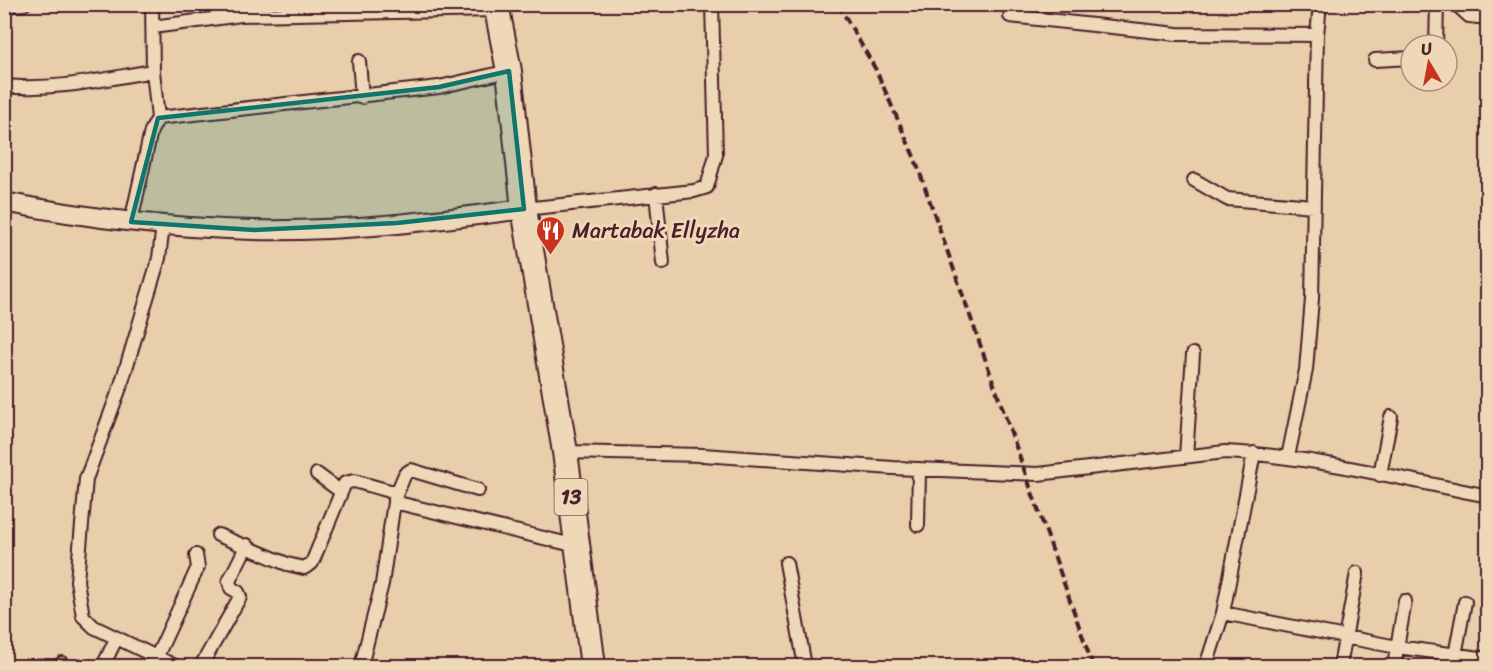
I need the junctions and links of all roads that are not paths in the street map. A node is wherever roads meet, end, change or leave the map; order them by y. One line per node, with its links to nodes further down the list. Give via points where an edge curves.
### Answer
1 (24, 4): 7 (street)
2 (153, 4): 12 (street)
3 (712, 4): 24 (street, via 716,139 710,181 707,187 694,191)
4 (1320, 4): 14 (street)
5 (1437, 4): 13 (street)
6 (1456, 4): 11 (street, via 1469,16)
7 (11, 5)
8 (496, 7): 9 (street); 19 (highway, 13)
9 (241, 10): 12 (street)
10 (1010, 16): 14 (street, via 1177,33)
11 (1488, 18)
12 (153, 27): 18 (street)
13 (1436, 33)
14 (1317, 35): 26 (street)
15 (1399, 59): 16 (street)
16 (1375, 60)
17 (359, 61): 21 (street)
18 (153, 71): 20 (street, via 80,84); 22 (street)
19 (509, 71): 21 (street, via 440,87); 27 (highway, 13)
20 (4, 86)
21 (363, 97): 22 (street)
22 (158, 118): 28 (street, via 151,131)
23 (1194, 180): 26 (street, via 1227,199)
24 (656, 194): 27 (street); 30 (street)
25 (4, 202): 28 (street)
26 (1314, 206): 36 (street, via 1306,370)
27 (524, 209): 29 (street, via 340,227 254,230); 33 (highway, 13)
28 (131, 222): 29 (street)
29 (163, 225): 55 (street, via 159,258 121,385 94,452 77,557 83,616)
30 (663, 263)
31 (1193, 354): 35 (street)
32 (1391, 417): 39 (street)
33 (565, 452): 37 (street, via 703,455); 47 (highway, 13)
34 (1254, 453): 35 (street); 36 (street); 53 (street)
35 (1186, 456): 37 (street, via 1038,474)
36 (1288, 458): 39 (street)
37 (919, 469): 44 (street)
38 (317, 474): 41 (street)
39 (1380, 475): 42 (street)
40 (478, 490): 43 (street, via 411,470 405,474)
41 (340, 491): 43 (street, via 345,483 354,481); 46 (street, via 308,567 287,564)
42 (1488, 496)
43 (395, 498): 47 (street); 63 (street, via 382,585)
44 (918, 525)
45 (218, 535): 46 (street)
46 (248, 545): 62 (street, via 230,581 240,597)
47 (577, 546): 64 (highway, 13)
48 (196, 555): 57 (street, via 198,567)
49 (786, 563): 65 (street)
50 (1357, 573): 54 (street)
51 (1405, 601): 56 (street)
52 (1465, 602): 59 (street)
53 (1223, 613): 54 (street); 66 (street)
54 (1345, 637): 56 (street); 67 (street)
55 (116, 639): 57 (street); 60 (street)
56 (1397, 646): 59 (street); 68 (street)
57 (157, 656): 61 (street)
58 (1488, 659): 59 (street)
59 (1453, 661)
60 (103, 666)
61 (175, 666)
62 (201, 666)
63 (361, 666)
64 (593, 666)
65 (805, 666)
66 (1206, 666)
67 (1340, 666)
68 (1394, 666)

